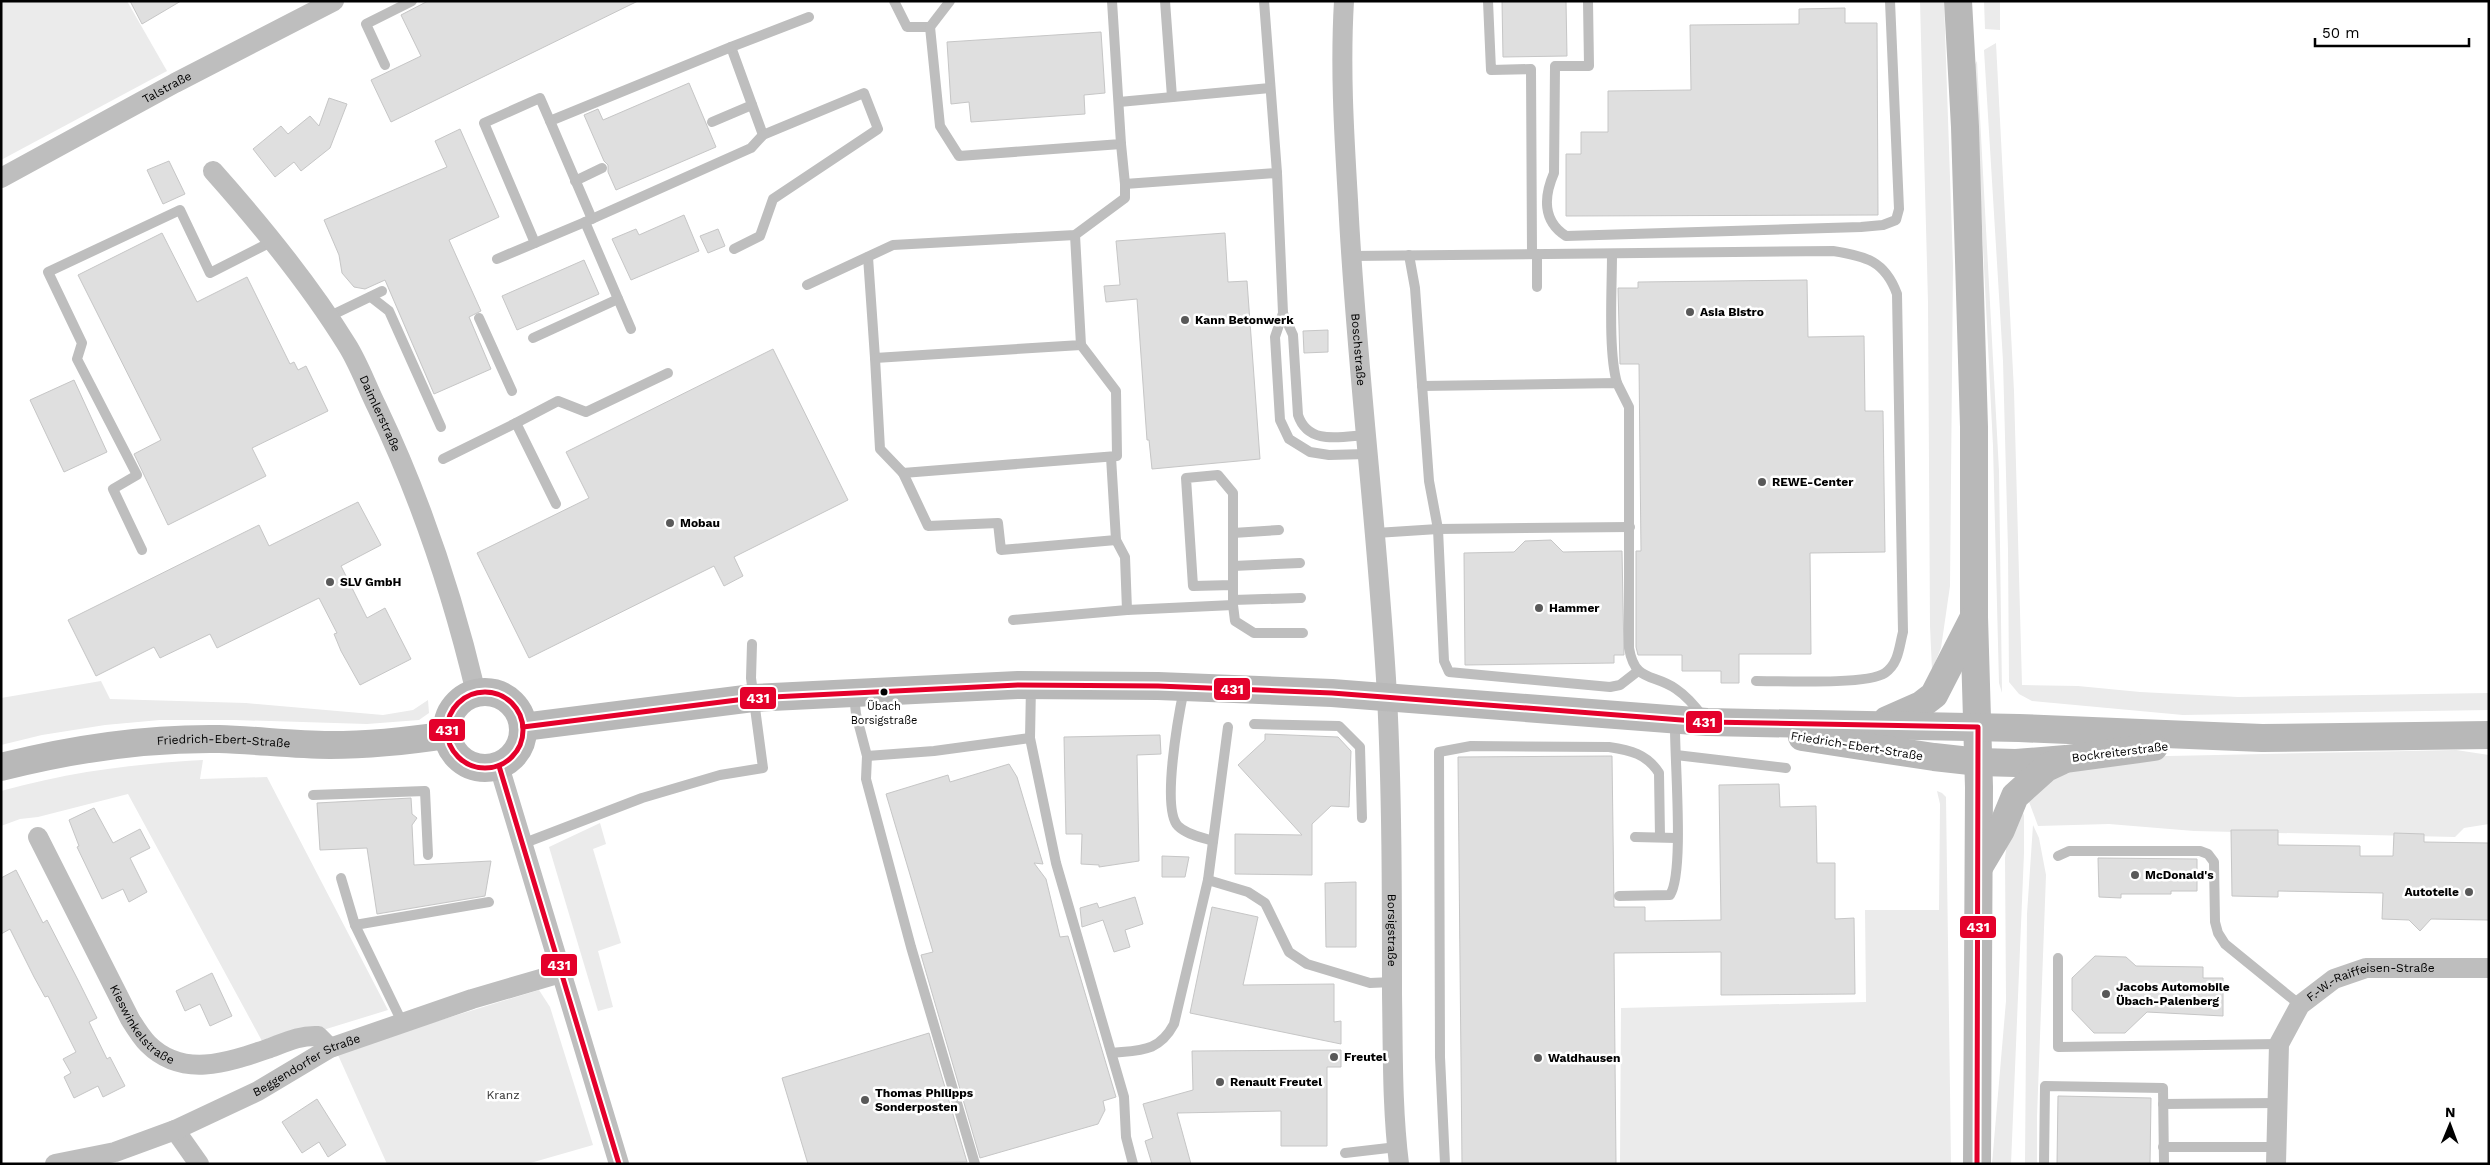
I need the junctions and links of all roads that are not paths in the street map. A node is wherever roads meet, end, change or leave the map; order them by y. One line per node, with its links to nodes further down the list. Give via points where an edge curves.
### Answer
1 (334, 1): 28 (street, Talstraße)
2 (412, 1): 16 (lane, via 366,24)
3 (894, 1): 14 (lane, via 907,27)
4 (950, 1): 14 (lane)
5 (1112, 1): 19 (lane)
6 (1165, 1): 18 (lane)
7 (1264, 1): 17 (lane)
8 (1344, 1): 39 (street, Boschstraße, via 1341,86)
9 (1488, 1): 36 (lane, via 1491,70 1531,69)
10 (1588, 1): 11 (lane, via 1589,66 1556,66 1554,173 1547,188 1548,212 1555,229 1566,236 1861,228 1883,226 1896,220 1899,209)
11 (1890, 1)
12 (1958, 1): 78 (main road, via 1974,427)
13 (809, 17): 15 (lane)
14 (930, 27): 24 (lane, via 940,126 959,156)
15 (731, 47): 20 (lane); 21 (lane)
16 (385, 65)
17 (1270, 88): 18 (lane); 27 (lane)
18 (1172, 97): 19 (lane)
19 (1119, 102): 24 (lane)
20 (752, 104): 22 (lane); 23 (lane)
21 (550, 121): 29 (lane); 34 (lane, via 540,98 484,123)
22 (712, 122)
23 (763, 135): 31 (lane, via 751,148); 35 (lane, via 864,94 878,129 773,199 760,236)
24 (1121, 144): 30 (lane)
25 (602, 168): 29 (lane)
26 (213, 171): 33 (street, Daimlerstraße)
27 (1277, 173): 30 (lane); 47 (lane)
28 (1, 178)
29 (575, 181): 31 (lane)
30 (1125, 184): 32 (lane, via 1125,198)
31 (588, 220): 34 (lane); 46 (lane)
32 (1075, 235): 40 (lane, via 893,245); 52 (lane)
33 (273, 241): 48 (street, Daimlerstraße, via 303,278); 71 (lane, via 210,273 180,210 48,272 82,343 77,359 136,475 113,489)
34 (535, 243): 41 (lane)
35 (734, 249)
36 (1534, 254): 37 (lane); 38 (lane); 43 (lane)
37 (1612, 254): 55 (lane, via 1612,332); 83 (lane, via 1833,251 1858,255 1877,264 1890,277 1897,294 1902,632 1896,661 1884,674 1863,680)
38 (1409, 255): 39 (lane); 56 (lane, via 1415,288)
39 (1351, 256): 60 (street, Boschstraße)
40 (868, 257): 42 (lane); 53 (lane)
41 (497, 259)
42 (807, 285)
43 (1537, 287)
44 (382, 291): 45 (lane)
45 (371, 296): 48 (lane); 59 (lane, via 389,311)
46 (618, 299): 50 (lane); 51 (lane)
47 (1283, 313): 60 (lane, via 1293,335 1301,426 1311,434); 60 (lane, via 1275,337 1280,420 1289,440 1310,452 1329,455)
48 (328, 317): 87 (street, Daimlerstraße, via 348,347 424,515)
49 (479, 318): 57 (lane)
50 (631, 329)
51 (533, 338)
52 (1081, 345): 53 (lane); 61 (lane, via 1116,391 1116,456)
53 (875, 358): 63 (lane, via 880,450)
54 (668, 373): 58 (lane, via 586,412 558,401)
55 (1617, 383): 56 (lane); 65 (lane, via 1629,407)
56 (1422, 386): 66 (lane, via 1429,481)
57 (512, 391)
58 (516, 422): 62 (lane); 64 (lane)
59 (441, 427)
60 (1366, 444): 69 (street, Boschstraße)
61 (1111, 457): 63 (lane); 70 (lane)
62 (442, 459)
63 (903, 473): 70 (lane, via 928,526 998,523 1001,550)
64 (556, 504)
65 (1630, 527): 66 (lane); 82 (lane, via 1629,648)
66 (1438, 529): 69 (lane); 82 (lane, via 1444,661 1449,672 1610,687 1620,685)
67 (1279, 530): 68 (lane)
68 (1233, 533): 73 (lane); 74 (lane, via 1233,493 1218,475 1186,478 1193,586)
69 (1376, 533): 88 (street, Boschstraße)
70 (1116, 540): 77 (lane, via 1124,557)
71 (142, 550)
72 (1300, 563): 73 (lane)
73 (1233, 566): 74 (lane)
74 (1233, 585): 76 (lane)
75 (1300, 598): 76 (lane)
76 (1233, 602): 77 (lane); 80 (lane, via 1235,621 1254,633)
77 (1128, 610): 79 (lane)
78 (1974, 618): 93 (main road, via 1934,695 1921,705); 96 (main road)
79 (1013, 620)
80 (1303, 633)
81 (752, 644): 89 (lane)
82 (1638, 671): 91 (lane, via 1675,688 1695,704)
83 (1756, 681)
84 (1031, 685): 85 (main road, Friedrich-Ebert-Straße); 86 (main road, Friedrich-Ebert-Straße); 100 (lane)
85 (1185, 687): 88 (main road, Friedrich-Ebert-Straße); 116 (lane, via 1175,752 1171,816 1188,833)
86 (854, 692): 89 (main road, Friedrich-Ebert-Straße); 104 (lane)
87 (476, 693): 94 (main road, via 493,693 514,705); 97 (main road, via 455,706 448,720)
88 (1387, 697): 90 (main road, Friedrich-Ebert-Straße); 129 (street, Borsigstraße)
89 (753, 698): 94 (main road, Friedrich-Ebert-Straße); 117 (lane, via 763,768 720,775 642,798)
90 (1675, 720): 91 (main road, Friedrich-Ebert-Straße); 103 (lane)
91 (1707, 722): 93 (main road, Friedrich-Ebert-Straße); 106 (main road, Friedrich-Ebert-Straße)
92 (1254, 724): 111 (lane, via 1339,726 1360,747)
93 (1876, 724): 96 (main road, Friedrich-Ebert-Straße)
94 (523, 727): 107 (main road, via 517,750)
95 (1228, 727): 116 (lane)
96 (1978, 727): 101 (main road, Bockreiterstraße); 106 (main road)
97 (447, 735): 107 (main road, via 453,751 465,763 482,768); 108 (main road, Friedrich-Ebert-Straße, via 399,743 328,745 218,739 127,743 45,756)
98 (2462, 735): 99 (main road, Bockreiterstraße); 101 (main road, Bockreiterstraße); 102 (street)
99 (2489, 735)
100 (1030, 738): 104 (lane); 134 (lane, via 1056,863)
101 (2262, 738): 105 (main road, Bockreiterstraße, via 2226,745 2148,747)
102 (2489, 743)
103 (1676, 755): 109 (lane); 115 (lane)
104 (867, 756): 145 (lane, via 866,778 911,947)
105 (2066, 759): 106 (main road, Bockreiterstraße); 120 (main road, via 2046,768 2015,796 2001,830)
106 (1978, 762): 120 (main road)
107 (499, 766): 117 (street)
108 (1, 767)
109 (1786, 768)
110 (313, 795): 118 (lane, via 426,791)
111 (1362, 818)
112 (38, 837): 133 (street, Kieswinkelstraße, via 130,1019 148,1044 171,1061 198,1066 228,1062 304,1036 318,1036)
113 (1636, 837): 114 (lane)
114 (1660, 837): 115 (lane); 147 (lane, via 1659,773 1644,756 1609,747 1471,746 1439,752 1440,1057)
115 (1676, 838): 123 (lane, via 1675,887 1670,895)
116 (1214, 840): 122 (lane)
117 (522, 844): 128 (street)
118 (428, 855)
119 (2058, 856): 130 (lane, via 2069,851 2200,850 2208,854 2214,862 2218,933 2225,944)
120 (1979, 867): 148 (main road)
121 (341, 878): 125 (lane)
122 (1208, 880): 129 (lane, via 1248,892 1265,903 1289,952 1306,964 1370,983); 134 (lane, via 1174,1024 1168,1036 1158,1045 1144,1050)
123 (1619, 896)
124 (489, 902): 125 (lane)
125 (356, 925): 131 (lane)
126 (2058, 958): 132 (lane, via 2058,1047)
127 (2489, 968): 130 (street, F.-W.-Raiffeisen-Straße, via 2366,968 2334,980)
128 (561, 972): 131 (street, Beggendorfer Straße); 144 (street)
129 (1392, 982): 140 (street, Borsigstraße, via 1392,1057)
130 (2300, 1005): 132 (street, F.-W.-Raiffeisen-Straße)
131 (402, 1022): 133 (street, Beggendorfer Straße)
132 (2279, 1044): 135 (street, F.-W.-Raiffeisen-Straße)
133 (330, 1048): 137 (street, Beggendorfer Straße, via 258,1091)
134 (1112, 1053): 146 (lane, via 1124,1097 1126,1137)
135 (2278, 1103): 136 (lane); 141 (street, F.-W.-Raiffeisen-Straße)
136 (2163, 1104): 138 (lane); 149 (lane, via 2164,1088 2045,1086)
137 (174, 1130): 142 (street, Beggendorfer Straße, via 114,1152); 143 (street)
138 (2163, 1147): 141 (lane); 150 (lane)
139 (1346, 1153): 140 (lane)
140 (1398, 1155)
141 (2276, 1155)
142 (55, 1164)
143 (199, 1164)
144 (619, 1164)
145 (975, 1164)
146 (1133, 1164)
147 (1445, 1164)
148 (1977, 1164)
149 (2044, 1164)
150 (2164, 1164)

